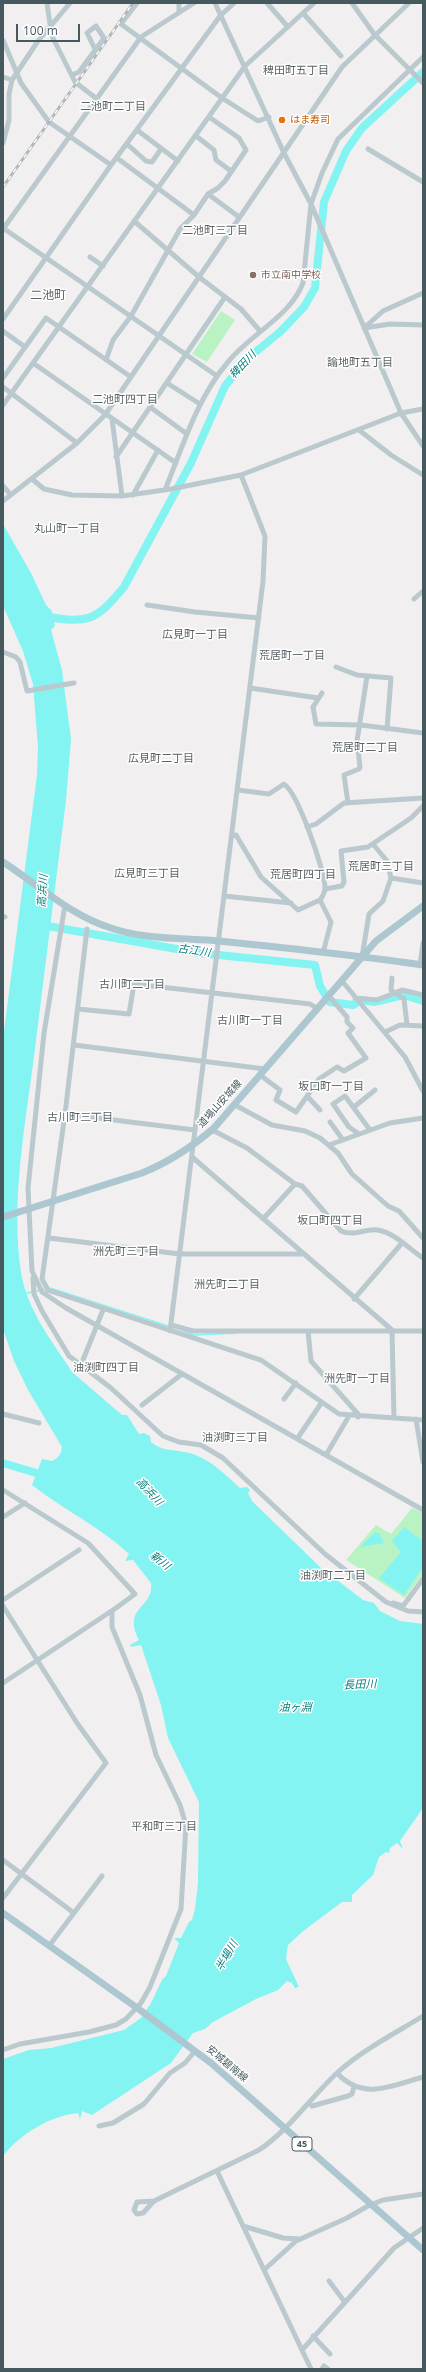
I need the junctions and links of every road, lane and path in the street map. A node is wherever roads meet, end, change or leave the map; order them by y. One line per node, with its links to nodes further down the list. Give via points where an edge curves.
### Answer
1 (47, 3): 15 (street)
2 (70, 3): 15 (street)
3 (137, 3): 18 (street, via 121,24)
4 (179, 3): 12 (street)
5 (194, 3): 12 (street)
6 (215, 3): 14 (street)
7 (234, 3): 14 (street)
8 (267, 3): 16 (street)
9 (314, 3): 13 (street)
10 (352, 3): 17 (street)
11 (409, 3): 17 (street)
12 (179, 12): 18 (street)
13 (303, 13): 16 (street); 21 (street)
14 (220, 16): 23 (street); 24 (street)
15 (49, 26): 26 (street); 27 (street)
16 (288, 27): 23 (street)
17 (374, 34): 25 (street); 42 (street, via 342,67)
18 (141, 37): 24 (street); 32 (street)
19 (3, 40): 26 (street)
20 (95, 49): 27 (street, via 79,72)
21 (341, 56)
22 (423, 57): 25 (street)
23 (245, 66): 31 (street); 34 (street)
24 (182, 68): 31 (street); 35 (street)
25 (409, 69): 30 (street); 50 (street, via 338,139)
26 (16, 72): 29 (street); 36 (street, via 20,83 49,122)
27 (72, 75): 32 (street, via 75,82)
28 (3, 77): 29 (street)
29 (12, 80): 38 (street, via 9,94 10,120)
30 (423, 83)
31 (222, 98): 33 (street); 34 (street, via 258,121)
32 (97, 99): 36 (street)
33 (209, 117): 37 (street); 46 (street, via 239,138 246,150)
34 (269, 117): 42 (street)
35 (138, 130): 39 (street); 40 (street)
36 (70, 136): 45 (street); 54 (street)
37 (196, 136): 44 (street); 46 (street, via 214,150 216,160)
38 (3, 143)
39 (127, 144): 40 (street, via 146,161 152,162); 43 (street)
40 (162, 148): 44 (street)
41 (368, 149): 47 (street)
42 (284, 153): 50 (street); 52 (street)
43 (116, 158): 45 (street); 48 (street)
44 (178, 160): 48 (street)
45 (111, 166): 57 (street)
46 (231, 171): 49 (street, via 218,188)
47 (423, 182)
48 (157, 189): 51 (street); 53 (street)
49 (208, 194): 51 (street); 52 (street)
50 (311, 204): 67 (street); 69 (street, via 303,283 292,303)
51 (194, 214): 55 (street, via 180,229)
52 (239, 217): 59 (street)
53 (134, 221): 55 (street); 58 (street)
54 (3, 229): 57 (street)
55 (169, 251): 59 (street); 63 (street)
56 (90, 257): 58 (street)
57 (46, 258): 60 (street); 64 (street)
58 (103, 266): 60 (street)
59 (199, 277): 62 (street); 70 (street)
60 (89, 288): 63 (street); 66 (street)
61 (423, 293): 67 (street, via 383,312)
62 (225, 297): 69 (street); 72 (street)
63 (132, 316): 70 (street); 73 (street, via 113,340)
64 (3, 319)
65 (423, 325): 67 (street, via 390,324)
66 (59, 328): 71 (street, via 46,318); 73 (street); 74 (street)
67 (364, 328): 85 (street)
68 (3, 331): 71 (street)
69 (260, 331): 75 (street, via 238,350)
70 (160, 336): 72 (street); 76 (street)
71 (25, 347): 77 (street)
72 (188, 354): 75 (street); 78 (street)
73 (106, 360): 76 (street)
74 (33, 363): 80 (street); 86 (street)
75 (217, 376): 81 (street)
76 (131, 377): 86 (street)
77 (3, 378)
78 (168, 383): 81 (street); 83 (street)
79 (3, 387): 80 (street)
80 (12, 393): 82 (street); 91 (street)
81 (200, 404): 90 (street)
82 (3, 405)
83 (150, 407): 89 (street); 90 (street)
84 (423, 409): 85 (street)
85 (402, 413): 88 (street); 92 (street)
86 (105, 414): 87 (street); 91 (street)
87 (112, 419): 89 (street); 94 (street)
88 (359, 430): 96 (street, via 391,455); 97 (street)
89 (133, 433): 93 (street); 94 (street)
90 (188, 434): 95 (street)
91 (77, 442): 98 (street)
92 (423, 446)
93 (158, 450): 95 (street); 102 (street)
94 (116, 457): 103 (street)
95 (176, 462): 100 (street)
96 (423, 475)
97 (241, 476): 100 (street); 108 (street, via 262,527 266,544)
98 (32, 479): 101 (street); 103 (street, via 44,490 58,493 95,497)
99 (3, 486): 101 (street)
100 (165, 490): 102 (street)
101 (11, 494): 104 (street)
102 (133, 495): 103 (street)
103 (122, 496)
104 (3, 501)
105 (423, 591): 106 (street)
106 (414, 599)
107 (147, 605): 108 (street)
108 (259, 618): 113 (street)
109 (3, 652): 112 (street, via 16,657 20,662 27,691)
110 (336, 667): 111 (street)
111 (367, 676): 114 (street); 115 (street, via 391,678)
112 (72, 684)
113 (250, 688): 114 (street, via 320,696 313,707 316,724); 117 (street)
114 (360, 725): 115 (street); 119 (street, via 356,741 359,769 344,776)
115 (387, 729): 116 (street)
116 (423, 733)
117 (238, 790): 121 (street, via 269,794 284,784 288,787); 122 (street)
118 (423, 798): 119 (street)
119 (348, 803): 121 (street)
120 (423, 806): 123 (street, via 411,818)
121 (307, 827): 127 (street, via 320,860)
122 (232, 836): 128 (street); 130 (street, via 236,836 241,842 261,877)
123 (372, 844): 125 (street, via 387,861); 127 (street, via 368,847 341,851 344,882 342,886)
124 (3, 862): 131 (main road)
125 (391, 878): 126 (street); 137 (street, via 382,901 369,914)
126 (423, 884)
127 (325, 889): 129 (street)
128 (224, 896): 130 (street); 134 (street)
129 (320, 900): 130 (street, via 298,910); 136 (street, via 331,922)
130 (291, 903)
131 (63, 904): 134 (main road, via 109,928 144,936); 173 (street, via 44,1033)
132 (423, 906): 137 (main road, 道場山安城線, via 391,929)
133 (87, 929): 146 (street)
134 (218, 941): 136 (main road); 141 (street)
135 (423, 943): 138 (street)
136 (323, 953): 137 (main road)
137 (362, 957): 138 (main road); 140 (main road, 道場山安城線)
138 (421, 965)
139 (392, 978): 142 (street, via 391,990)
140 (342, 981): 143 (main road, 道場山安城線); 145 (street)
141 (213, 991): 146 (street, via 134,984 130,1014); 147 (street, via 310,1004); 152 (street)
142 (395, 991): 144 (street, via 411,991); 145 (street, via 377,1000); 148 (street, via 404,999)
143 (329, 996): 147 (main road, 道場山安城線); 156 (street, via 353,1028 348,1033 366,1058 344,1071 337,1067 319,1079)
144 (423, 996)
145 (356, 998): 150 (street)
146 (78, 1009): 151 (street)
147 (318, 1009): 153 (main road, 道場山安城線)
148 (407, 1025): 149 (street); 150 (street, via 400,1025)
149 (423, 1026)
150 (385, 1032): 155 (street, via 405,1057)
151 (74, 1045): 152 (street); 160 (street)
152 (204, 1061): 153 (street); 163 (street)
153 (262, 1072): 156 (street, via 280,1090 276,1100 296,1112); 157 (main road, 道場山安城線)
154 (375, 1090): 158 (street)
155 (423, 1091)
156 (307, 1096): 159 (street)
157 (235, 1105): 164 (main road, 道場山安城線); 169 (street, via 266,1123 305,1131)
158 (354, 1107): 165 (street); 166 (street, via 345,1096 333,1104 349,1127)
159 (320, 1110)
160 (65, 1114): 163 (street); 172 (street)
161 (423, 1118): 165 (street, via 402,1120)
162 (330, 1122): 167 (street)
163 (195, 1130): 168 (street)
164 (212, 1130): 168 (main road, 道場山安城線); 171 (street, via 247,1148)
165 (370, 1130): 166 (street)
166 (359, 1134): 167 (street)
167 (343, 1140): 169 (street)
168 (194, 1145): 170 (street); 172 (main road, 道場山安城線, via 162,1165)
169 (330, 1145): 177 (street, via 352,1174 388,1206 399,1211)
170 (192, 1157): 175 (street); 179 (street)
171 (295, 1184): 175 (street); 178 (street, via 302,1186 346,1234 376,1230 389,1234)
172 (54, 1201): 173 (main road, 道場山安城線); 176 (street)
173 (26, 1210): 174 (main road, 道場山安城線); 182 (street)
174 (3, 1217)
175 (263, 1219): 180 (street)
176 (49, 1238): 179 (street); 184 (street, via 42,1279 48,1290)
177 (423, 1238)
178 (402, 1243): 181 (street); 183 (street)
179 (180, 1254): 180 (street); 185 (street)
180 (303, 1254): 183 (street)
181 (423, 1258)
182 (32, 1271): 186 (street, via 45,1294); 191 (street, via 34,1294 42,1311 64,1350)
183 (354, 1298): 187 (street)
184 (103, 1310): 186 (street); 188 (street)
185 (171, 1325): 188 (street); 189 (street, via 193,1331)
186 (97, 1326): 191 (street); 192 (street)
187 (392, 1330): 189 (street); 190 (street); 200 (street)
188 (170, 1331): 193 (street, via 261,1360)
189 (308, 1331): 199 (street, via 311,1361 341,1392)
190 (423, 1331)
191 (81, 1365): 214 (street, via 111,1388 163,1436 179,1442 201,1445 222,1458 325,1554)
192 (182, 1374): 196 (street); 204 (street)
193 (296, 1383): 194 (street); 195 (street)
194 (284, 1399)
195 (322, 1402): 198 (street, via 339,1414); 204 (street)
196 (142, 1405)
197 (3, 1414): 203 (street)
198 (349, 1416): 199 (street); 205 (street)
199 (358, 1417): 200 (street)
200 (394, 1418): 201 (street)
201 (416, 1419): 202 (street); 206 (street)
202 (423, 1420)
203 (39, 1423)
204 (297, 1439): 205 (street)
205 (326, 1455): 209 (street)
206 (423, 1462)
207 (3, 1490): 208 (street)
208 (24, 1503): 210 (street); 216 (street, via 88,1543 123,1579 135,1594)
209 (423, 1510)
210 (3, 1517)
211 (79, 1550): 213 (street)
212 (423, 1579): 214 (street, via 403,1606)
213 (3, 1600)
214 (386, 1602): 217 (street, via 408,1611)
215 (3, 1606): 218 (street)
216 (112, 1611): 218 (street); 227 (street, via 112,1627 140,1695 156,1755 180,1805 186,1825 181,1909)
217 (423, 1612)
218 (38, 1661): 219 (street); 221 (street, via 106,1763)
219 (3, 1683)
220 (3, 1860): 221 (street)
221 (21, 1874): 223 (street); 224 (street)
222 (102, 1876): 224 (street)
223 (3, 1898)
224 (74, 1912): 226 (street)
225 (3, 1913): 226 (main road, 安城碧南線 / 45)
226 (49, 1946): 227 (main road, 安城碧南線 / 45)
227 (139, 2009): 229 (street, via 116,2025 20,2044); 230 (main road, 安城碧南線 / 45)
228 (423, 2016): 231 (street, via 361,2054)
229 (3, 2050)
230 (195, 2051): 235 (street, via 185,2063 170,2073 144,2104 113,2123); 236 (main road, 安城碧南線 / 45)
231 (337, 2073): 233 (street); 236 (street)
232 (423, 2077): 233 (street, via 372,2090)
233 (354, 2087): 234 (street, via 352,2094 348,2096)
234 (312, 2106)
235 (99, 2126)
236 (284, 2128): 237 (street, via 259,2150); 240 (main road, 安城碧南線 / 45)
237 (217, 2171): 239 (street); 241 (street)
238 (423, 2194): 240 (street, via 383,2200)
239 (154, 2201)
240 (372, 2205): 243 (street); 244 (main road, 安城碧南線 / 45)
241 (243, 2226): 243 (street, via 283,2238); 246 (street)
242 (423, 2228): 244 (street)
243 (302, 2238): 246 (street, via 287,2247)
244 (409, 2238): 245 (main road, 安城碧南線 / 45); 248 (street, via 394,2248)
245 (423, 2250)
246 (264, 2270): 250 (street)
247 (329, 2281): 248 (street)
248 (344, 2301): 249 (street)
249 (314, 2336): 250 (street); 251 (street)
250 (302, 2350): 252 (street)
251 (330, 2354)
252 (311, 2369)
253 (322, 2369): 254 (street, via 324,2366)
254 (328, 2369)

